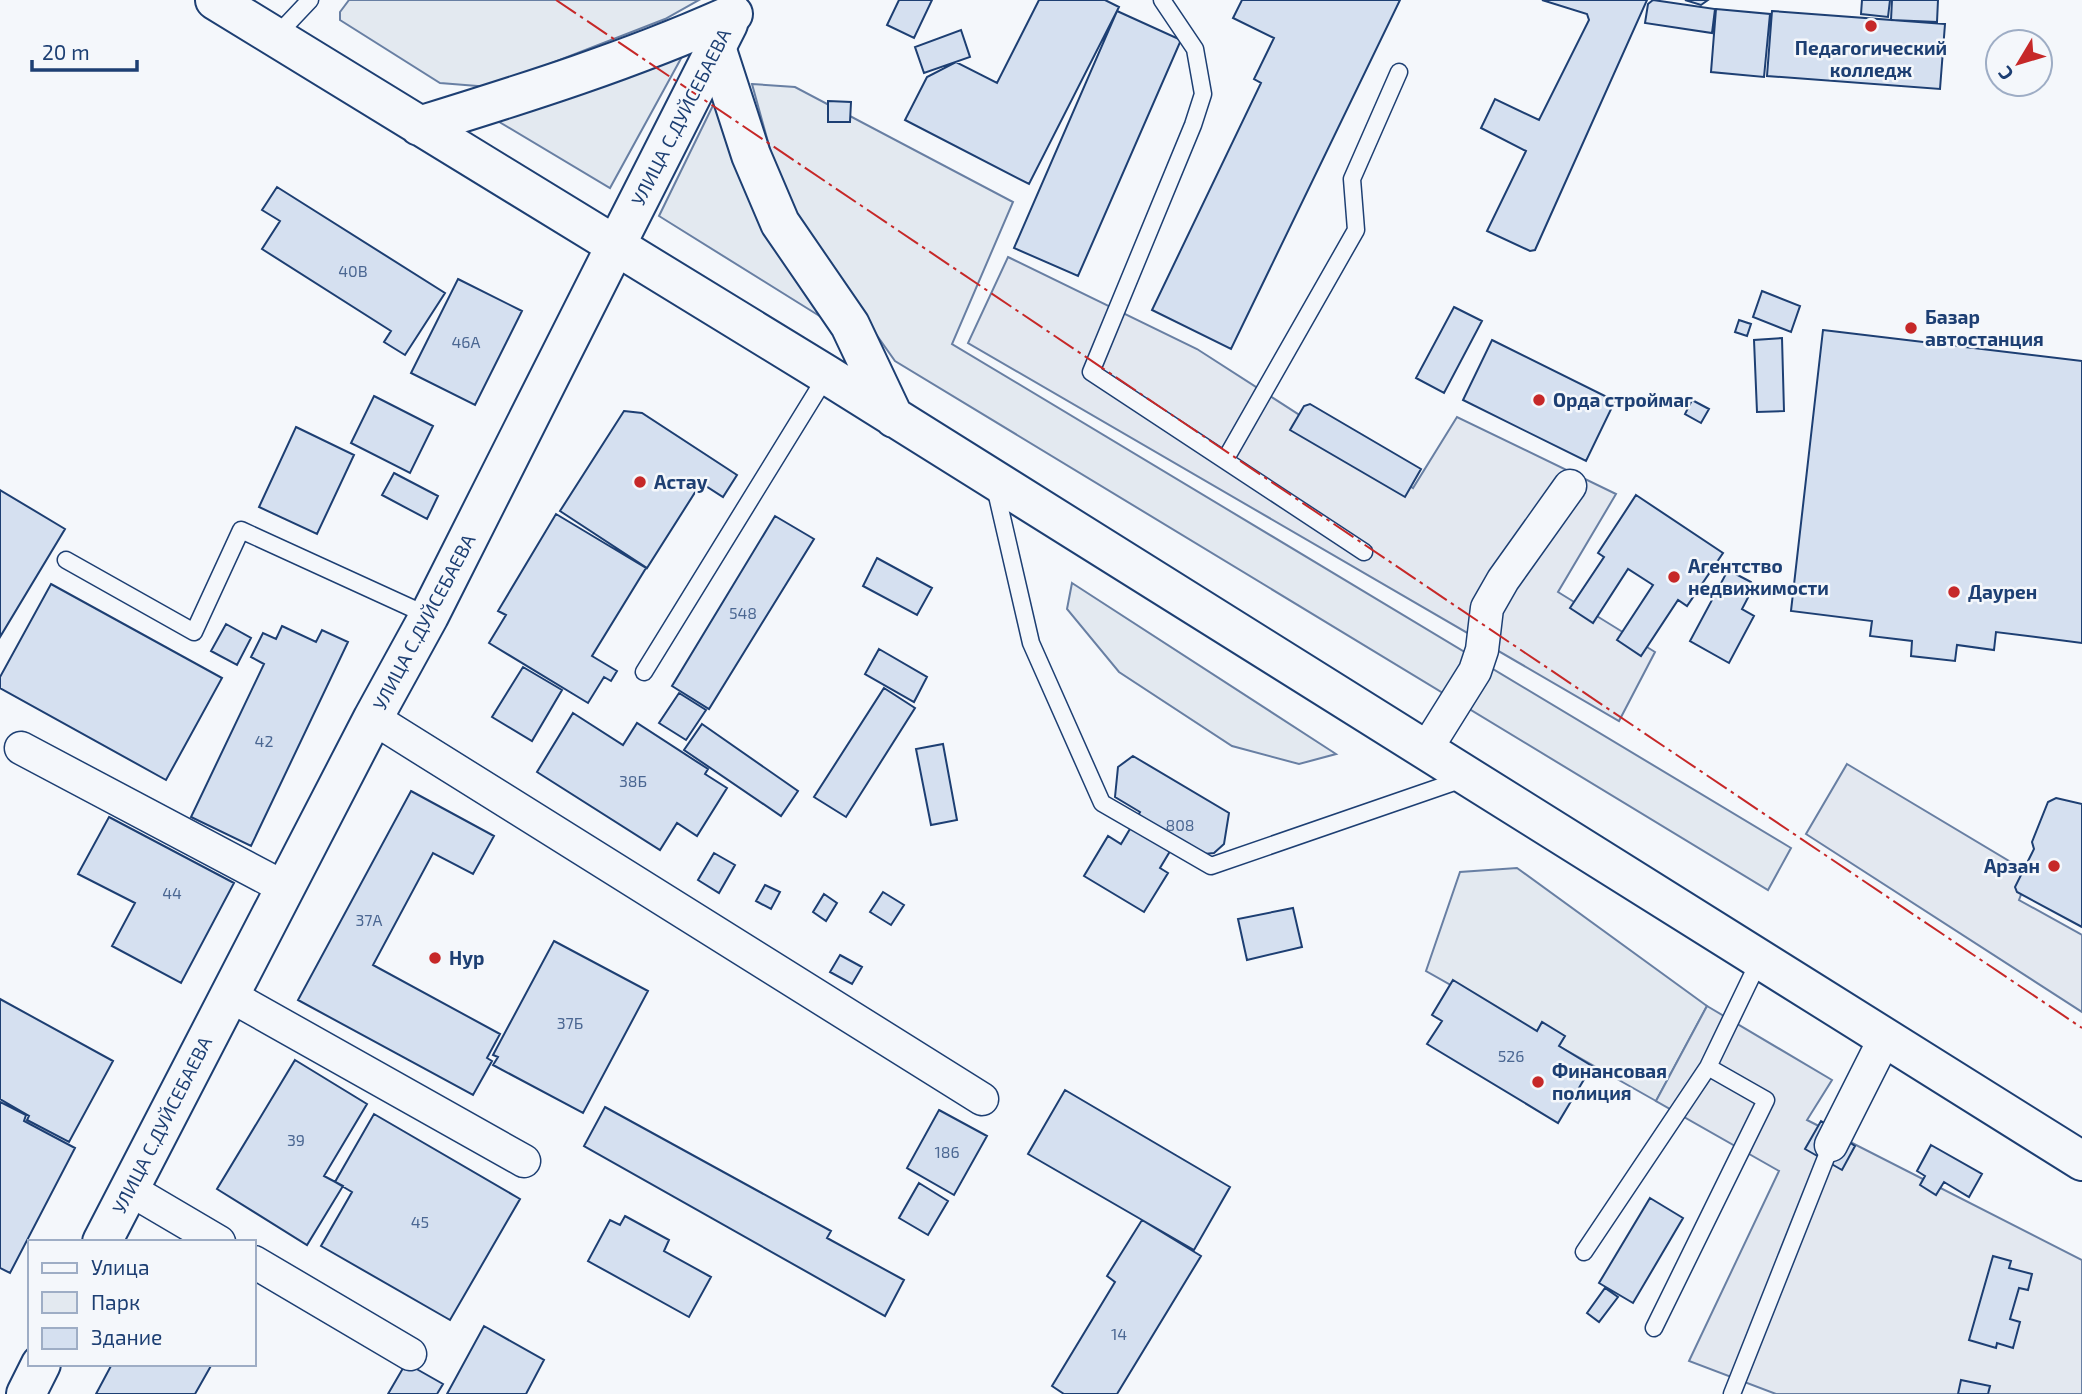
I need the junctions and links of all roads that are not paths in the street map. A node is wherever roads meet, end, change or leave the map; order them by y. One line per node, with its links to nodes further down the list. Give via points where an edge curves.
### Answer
1 (215, 0): 5 (main road)
2 (310, 0): 5 (lane)
3 (1162, 0): 12 (lane, via 1195,49 1202,94 1194,125 1091,372)
4 (736, 7): 6 (main road, УЛИЦА С.ДУЙСЕБАЕВА); 8 (main road, via 631,57)
5 (275, 37): 8 (main road)
6 (716, 47): 9 (main road, УЛИЦА С.ДУЙСЕБАЕВА); 11 (main road, via 751,155 780,223 850,325)
7 (1399, 72): 12 (lane, via 1352,179 1356,230)
8 (419, 126): 9 (main road)
9 (615, 247): 10 (main road); 17 (main road, УЛИЦА С.ДУЙСЕБАЕВА)
10 (827, 375): 11 (main road); 18 (lane)
11 (894, 418): 13 (main road)
12 (1225, 460): 15 (lane)
13 (993, 481): 21 (main road); 22 (lane, via 1031,643 1102,803 1211,866)
14 (1570, 486): 21 (street, via 1487,608 1475,671)
15 (1364, 552)
16 (66, 561): 17 (lane, via 194,632 241,530)
17 (429, 616): 19 (main road, УЛИЦА С.ДУЙСЕБАЕВА)
18 (644, 672)
19 (373, 718): 23 (main road, УЛИЦА С.ДУЙСЕБАЕВА); 28 (street)
20 (22, 748): 23 (street)
21 (1425, 751): 22 (main road)
22 (1466, 778): 24 (main road)
23 (285, 888): 25 (main road, УЛИЦА С.ДУЙСЕБАЕВА)
24 (1760, 959): 26 (main road); 27 (lane)
25 (229, 995): 30 (street); 32 (main road, УЛИЦА С.ДУЙСЕБАЕВА)
26 (1886, 1036): 29 (street); 31 (main road)
27 (1709, 1067): 35 (lane); 37 (lane, via 1766,1100)
28 (982, 1099)
29 (1831, 1146): 41 (lane)
30 (524, 1161)
31 (2082, 1161)
32 (129, 1189): 33 (main road, УЛИЦА С.ДУЙСЕБАЕВА); 34 (street)
33 (103, 1240)
34 (216, 1240)
35 (1584, 1252)
36 (256, 1263): 38 (street)
37 (1654, 1328)
38 (410, 1354)
39 (40, 1366): 40 (main road)
40 (26, 1394)
41 (1732, 1394)

